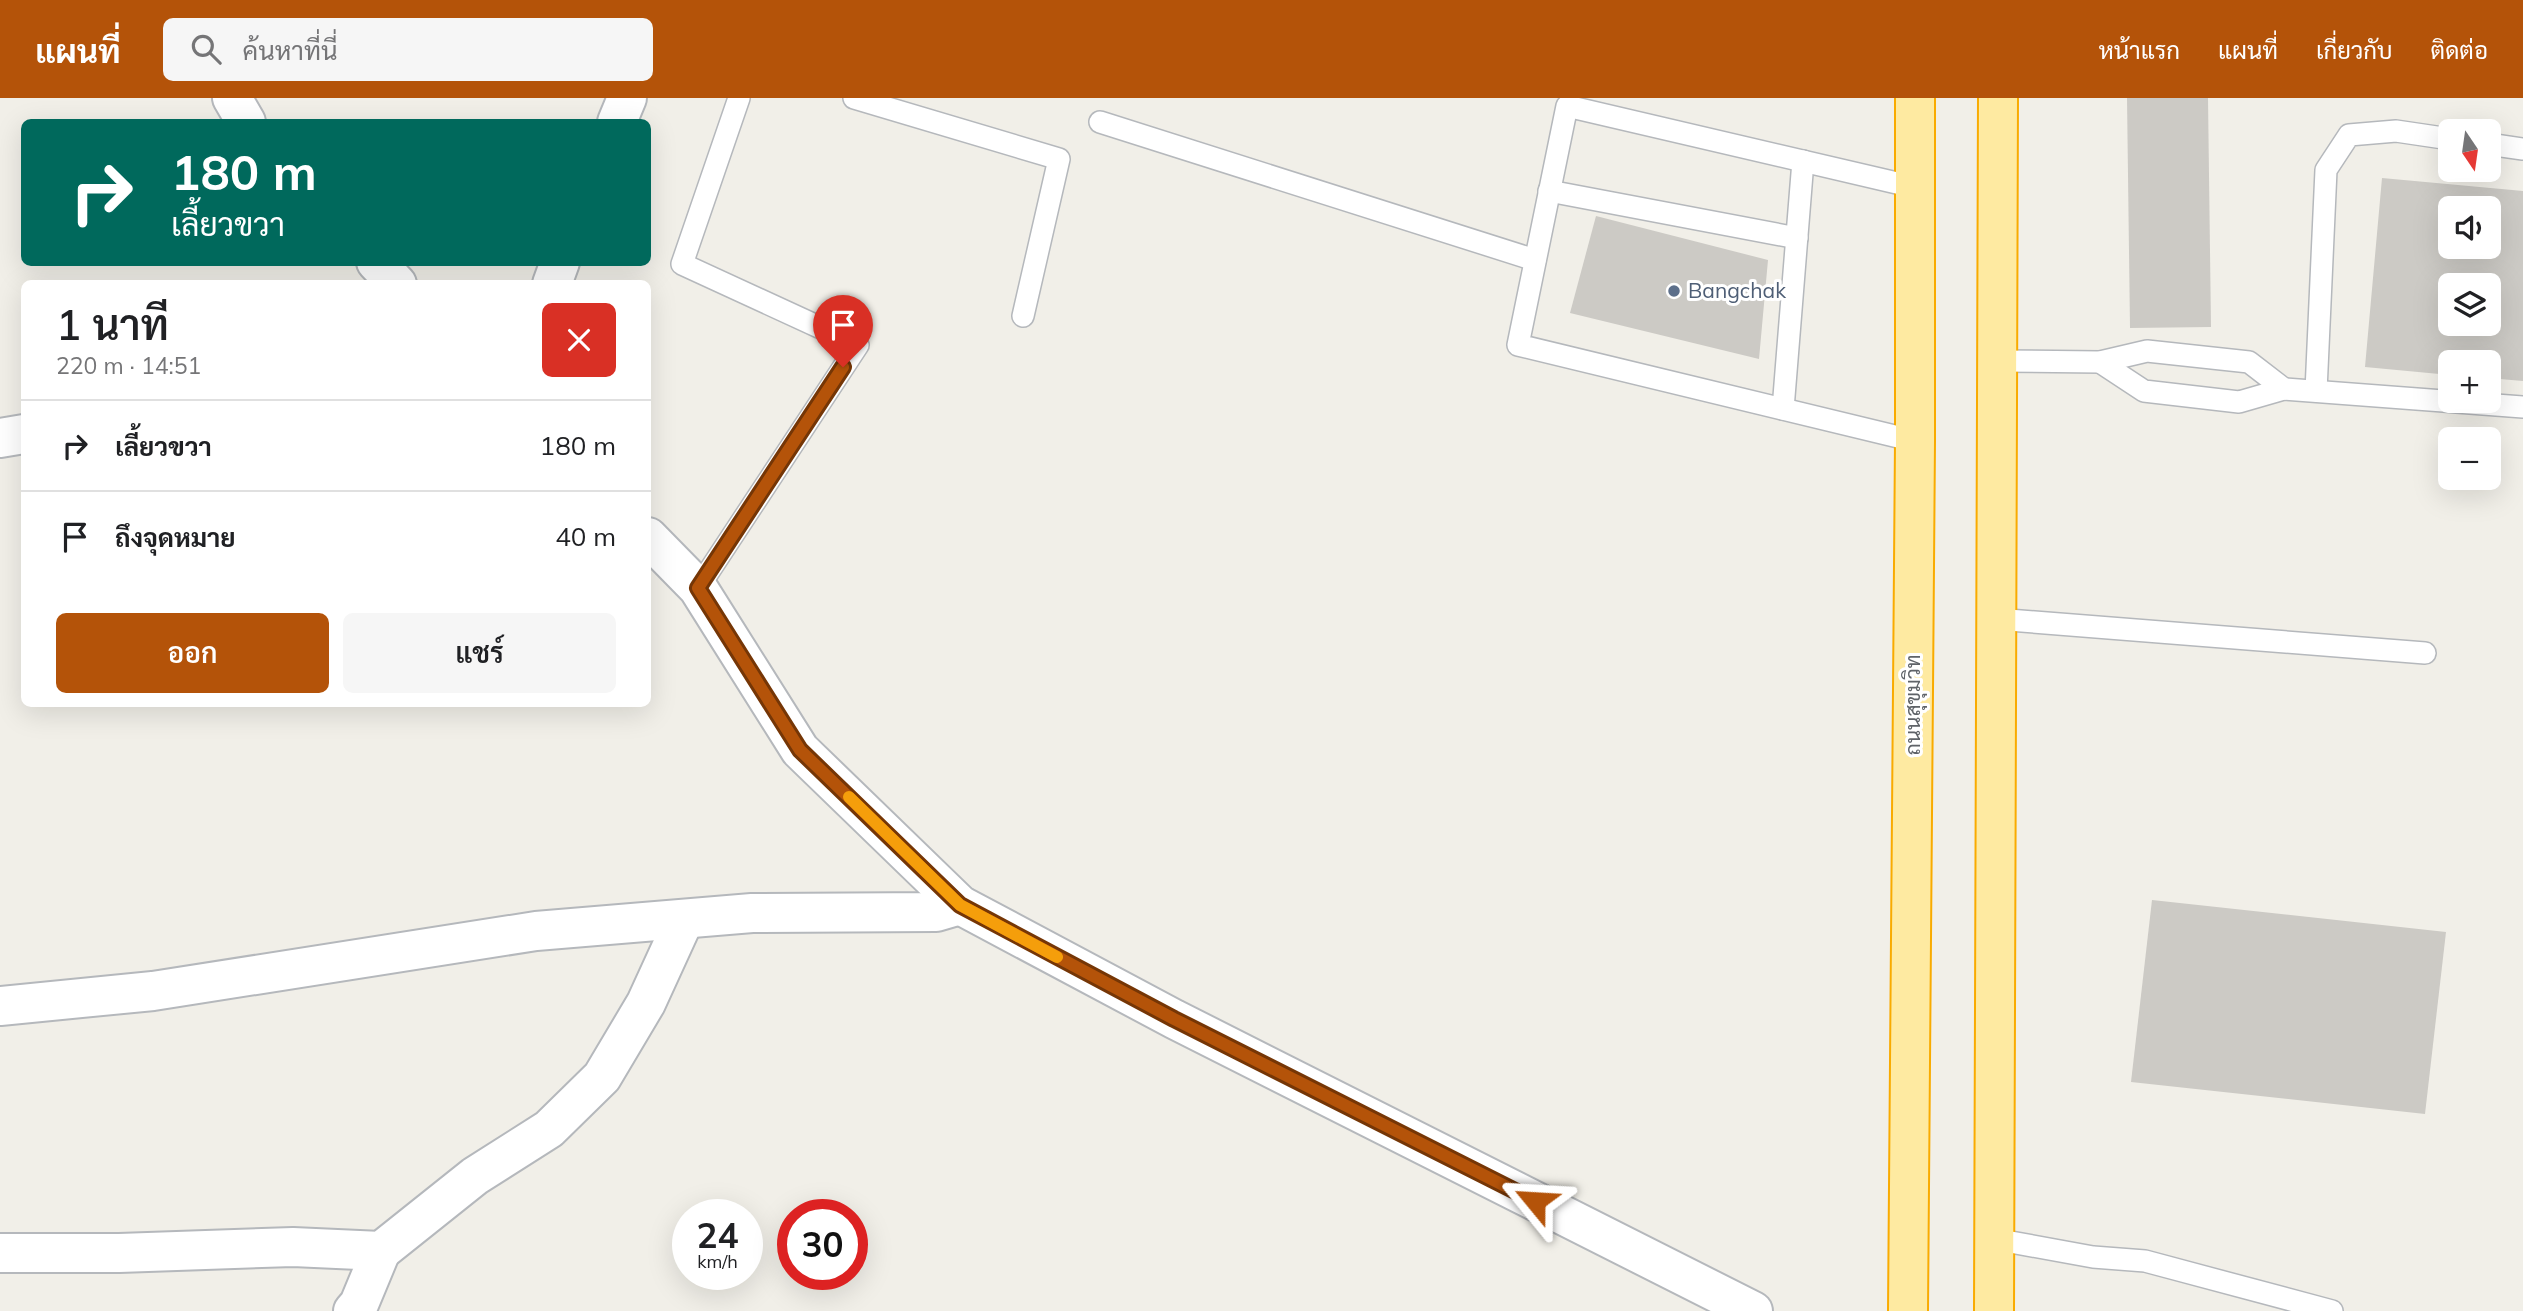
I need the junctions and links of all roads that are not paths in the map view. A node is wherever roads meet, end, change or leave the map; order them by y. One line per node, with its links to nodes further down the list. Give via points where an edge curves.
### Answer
1 (232, 98): 7 (street)
2 (627, 98): 8 (street)
3 (739, 98): 31 (lane, via 682,264 858,345)
4 (854, 98): 20 (lane, via 1059,159)
5 (1915, 98): 14 (highway, ถนนสุขุมวิท)
6 (1998, 98): 21 (highway)
7 (244, 119)
8 (618, 119)
9 (1100, 122): 17 (lane)
10 (2438, 137): 24 (lane, via 2396,131 2349,135 2326,170)
11 (2501, 146): 12 (lane)
12 (2523, 149)
13 (1803, 161): 14 (lane); 15 (lane, via 1567,106); 16 (lane)
14 (1914, 187): 29 (highway, ถนนสุขุมวิท)
15 (1549, 191): 16 (lane); 17 (lane)
16 (1797, 238): 26 (lane)
17 (1535, 260): 26 (lane, via 1518,345)
18 (380, 266): 19 (street)
19 (393, 280)
20 (1023, 316)
21 (1998, 361): 22 (lane); 32 (highway)
22 (2100, 362): 23 (lane, via 2147,351 2249,362); 23 (lane, via 2144,391 2239,402)
23 (2284, 389): 24 (lane)
24 (2316, 391): 25 (lane)
25 (2523, 407)
26 (1783, 409): 29 (lane)
27 (21, 434): 28 (street)
28 (0, 438)
29 (1915, 441): 42 (highway, ถนนสุขุมวิท)
30 (651, 540): 31 (street)
31 (698, 588): 34 (street, via 800,750)
32 (1996, 619): 33 (lane); 37 (highway)
33 (2425, 653)
34 (960, 905): 35 (street, via 936,912 752,913); 41 (street, via 1174,1019)
35 (684, 920): 36 (street, via 536,931 153,990); 38 (street, via 646,1003 602,1077 549,1129 475,1176)
36 (0, 1006)
37 (1994, 1239): 43 (highway); 44 (lane, via 2145,1262)
38 (381, 1251): 39 (street, via 293,1247); 40 (street)
39 (0, 1253)
40 (353, 1311)
41 (1753, 1311)
42 (1908, 1311)
43 (1994, 1311)
44 (2332, 1311)

